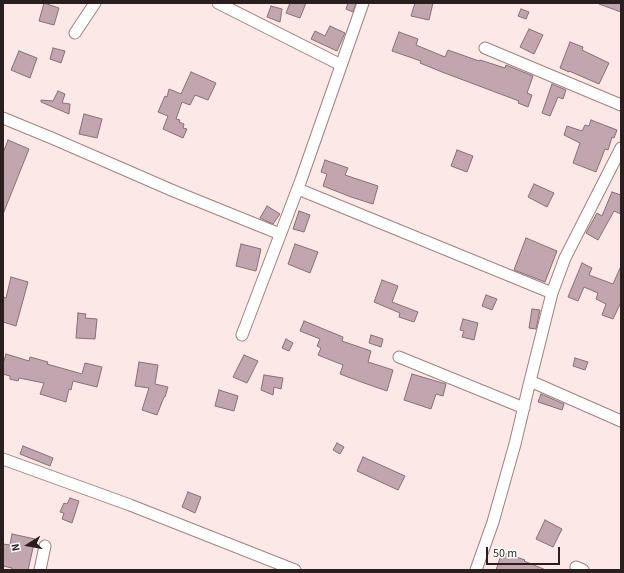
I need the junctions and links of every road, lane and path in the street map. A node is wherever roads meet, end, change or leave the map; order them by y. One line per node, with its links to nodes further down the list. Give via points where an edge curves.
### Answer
1 (95, 3): 4 (street)
2 (218, 3): 6 (street)
3 (363, 3): 6 (street)
4 (75, 33)
5 (485, 48): 7 (street)
6 (341, 65): 10 (street)
7 (621, 105)
8 (3, 118): 11 (street)
9 (621, 148): 12 (street, via 565,258)
10 (298, 189): 11 (street); 12 (street)
11 (280, 234): 13 (street)
12 (552, 293): 15 (street)
13 (242, 335)
14 (399, 357): 16 (street)
15 (530, 381): 16 (street); 17 (street)
16 (524, 408): 22 (street, via 493,522)
17 (621, 421)
18 (3, 459): 21 (street, via 130,505)
19 (45, 546): 20 (street)
20 (40, 570)
21 (295, 570)
22 (476, 570)

